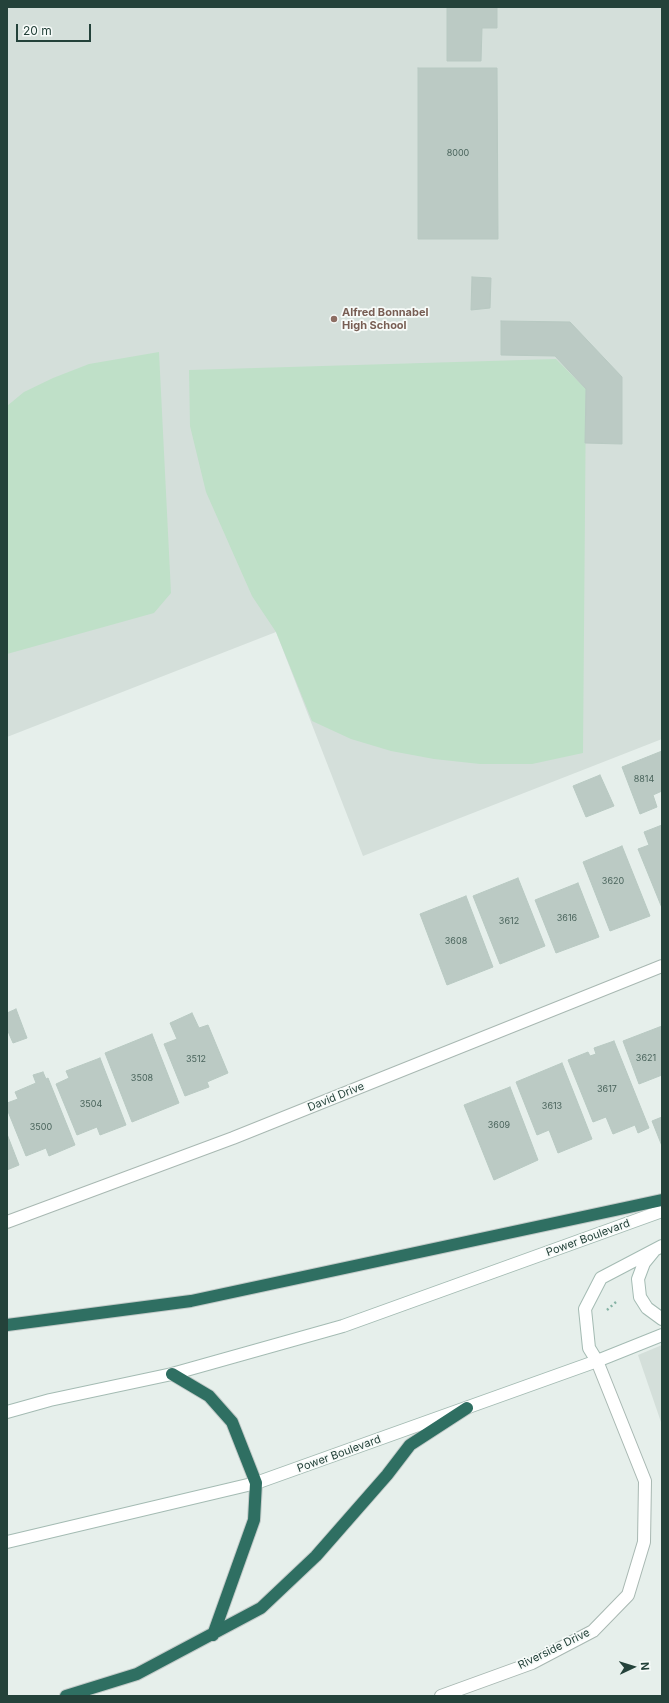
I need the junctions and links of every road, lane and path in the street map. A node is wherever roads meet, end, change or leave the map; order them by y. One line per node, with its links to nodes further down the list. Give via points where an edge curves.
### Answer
1 (662, 966): 4 (main road, David Drive, via 233,1138)
2 (662, 1200): 9 (highway, via 191,1301)
3 (662, 1211): 12 (main road, Power Boulevard, via 343,1326)
4 (7, 1222)
5 (658, 1248): 8 (main road, via 644,1264 638,1279 640,1297 647,1308); 11 (main road, Riverside Drive, via 601,1278 584,1309 589,1348)
6 (616, 1302): 7 (path)
7 (604, 1313)
8 (662, 1319)
9 (7, 1324)
10 (662, 1335): 11 (main road, Power Boulevard)
11 (597, 1361): 13 (main road, Power Boulevard); 19 (main road, Riverside Drive, via 645,1481 644,1542 628,1595 593,1631 532,1663)
12 (172, 1374): 14 (main road, Power Boulevard, via 50,1400); 15 (highway, via 209,1396 232,1422)
13 (467, 1408): 15 (main road, Power Boulevard); 17 (highway, via 410,1445 316,1556 261,1608)
14 (7, 1412)
15 (256, 1483): 16 (main road, Power Boulevard); 17 (highway, via 254,1520)
16 (7, 1542)
17 (213, 1634): 18 (highway, via 137,1674)
18 (66, 1696)
19 (441, 1696)

